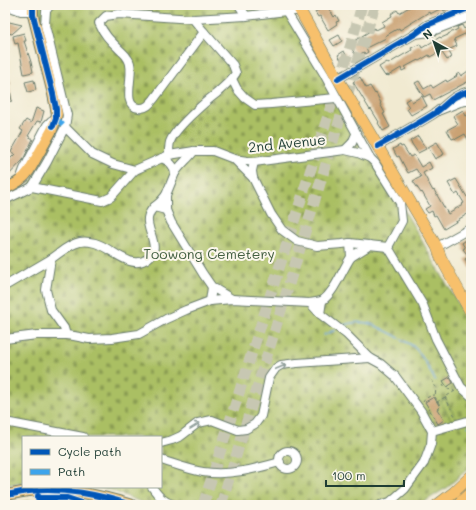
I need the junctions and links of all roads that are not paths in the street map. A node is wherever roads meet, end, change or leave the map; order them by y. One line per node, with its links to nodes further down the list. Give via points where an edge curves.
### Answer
1 (5, 5): 5 (street, via 21,11)
2 (50, 5): 19 (street, via 46,11 46,25 68,115)
3 (239, 5): 8 (street)
4 (471, 7): 12 (street, via 427,25)
5 (33, 8): 32 (main road, via 54,94 56,118 33,166 24,178)
6 (298, 8): 7 (street); 13 (highway)
7 (286, 11): 8 (street); 16 (street)
8 (246, 16): 10 (street)
9 (471, 16): 12 (street, via 433,32)
10 (193, 19): 11 (street); 11 (street, via 119,14 106,16 99,23 105,35 130,62 132,67 129,99 136,108 148,106)
11 (204, 32): 14 (street, via 233,65 236,72)
12 (415, 34): 13 (street)
13 (338, 79): 21 (highway)
14 (232, 80): 16 (street, via 245,98 255,105); 24 (street, via 206,101 178,130 173,136)
15 (471, 91): 18 (street, via 453,97)
16 (336, 98): 20 (street)
17 (471, 100): 18 (street)
18 (439, 110): 21 (street)
19 (66, 127): 28 (street, via 92,154 113,164); 31 (street)
20 (356, 134): 22 (street); 25 (street)
21 (378, 146): 41 (highway)
22 (345, 150): 25 (street); 27 (street, 2nd Avenue)
23 (194, 151): 24 (street, 2nd Avenue); 26 (street, 2nd Avenue, via 213,151); 29 (street)
24 (166, 157): 28 (street, 2nd Avenue); 29 (street)
25 (370, 158): 40 (street, via 400,204 402,221)
26 (234, 159): 27 (street, 2nd Avenue); 30 (street)
27 (254, 162): 30 (street)
28 (135, 170): 31 (street, via 111,197 102,201)
29 (175, 173): 33 (street)
30 (253, 178): 38 (street, via 282,230 297,241 317,246)
31 (32, 187): 34 (street)
32 (5, 188)
33 (166, 195): 35 (street); 36 (street)
34 (5, 200)
35 (154, 207): 36 (street); 43 (street, via 148,220 154,250 146,260 136,262 122,258 95,243 81,241 70,245)
36 (166, 210): 45 (street)
37 (471, 228): 41 (street)
38 (350, 243): 39 (street); 42 (street)
39 (370, 245): 40 (street); 42 (street)
40 (388, 247): 56 (street, via 423,305 458,389)
41 (437, 247): 49 (highway, via 445,256); 51 (highway)
42 (351, 257): 48 (street, via 336,285)
43 (51, 259): 44 (street); 53 (street, via 46,290 51,310)
44 (5, 286)
45 (212, 287): 46 (street); 47 (street)
46 (232, 299): 47 (street); 50 (street)
47 (210, 301): 53 (street, via 166,319 139,334 89,339)
48 (322, 301): 50 (street); 52 (street)
49 (471, 302)
50 (310, 303): 52 (street)
51 (471, 313)
52 (320, 314): 55 (street, via 346,334)
53 (66, 335): 54 (street)
54 (5, 339)
55 (370, 358): 59 (street, via 395,376 421,411); 61 (street, one-way to 55, via 181,436 198,423 212,420 238,430 255,424 261,416 269,378 281,365)
56 (471, 396)
57 (471, 420): 59 (street)
58 (5, 422): 60 (street)
59 (432, 431): 72 (street, via 431,444 424,463 405,489 390,502)
60 (78, 436)
61 (162, 442)
62 (162, 460): 63 (street, via 203,472 223,473)
63 (280, 462)
64 (471, 476): 69 (highway)
65 (471, 484): 69 (highway)
66 (153, 488): 71 (street, via 158,496)
67 (471, 492): 75 (highway)
68 (5, 495): 70 (main road, via 38,490 75,492)
69 (450, 500): 73 (highway); 74 (street)
70 (132, 505)
71 (174, 505)
72 (380, 505)
73 (437, 505)
74 (441, 505)
75 (457, 505)

